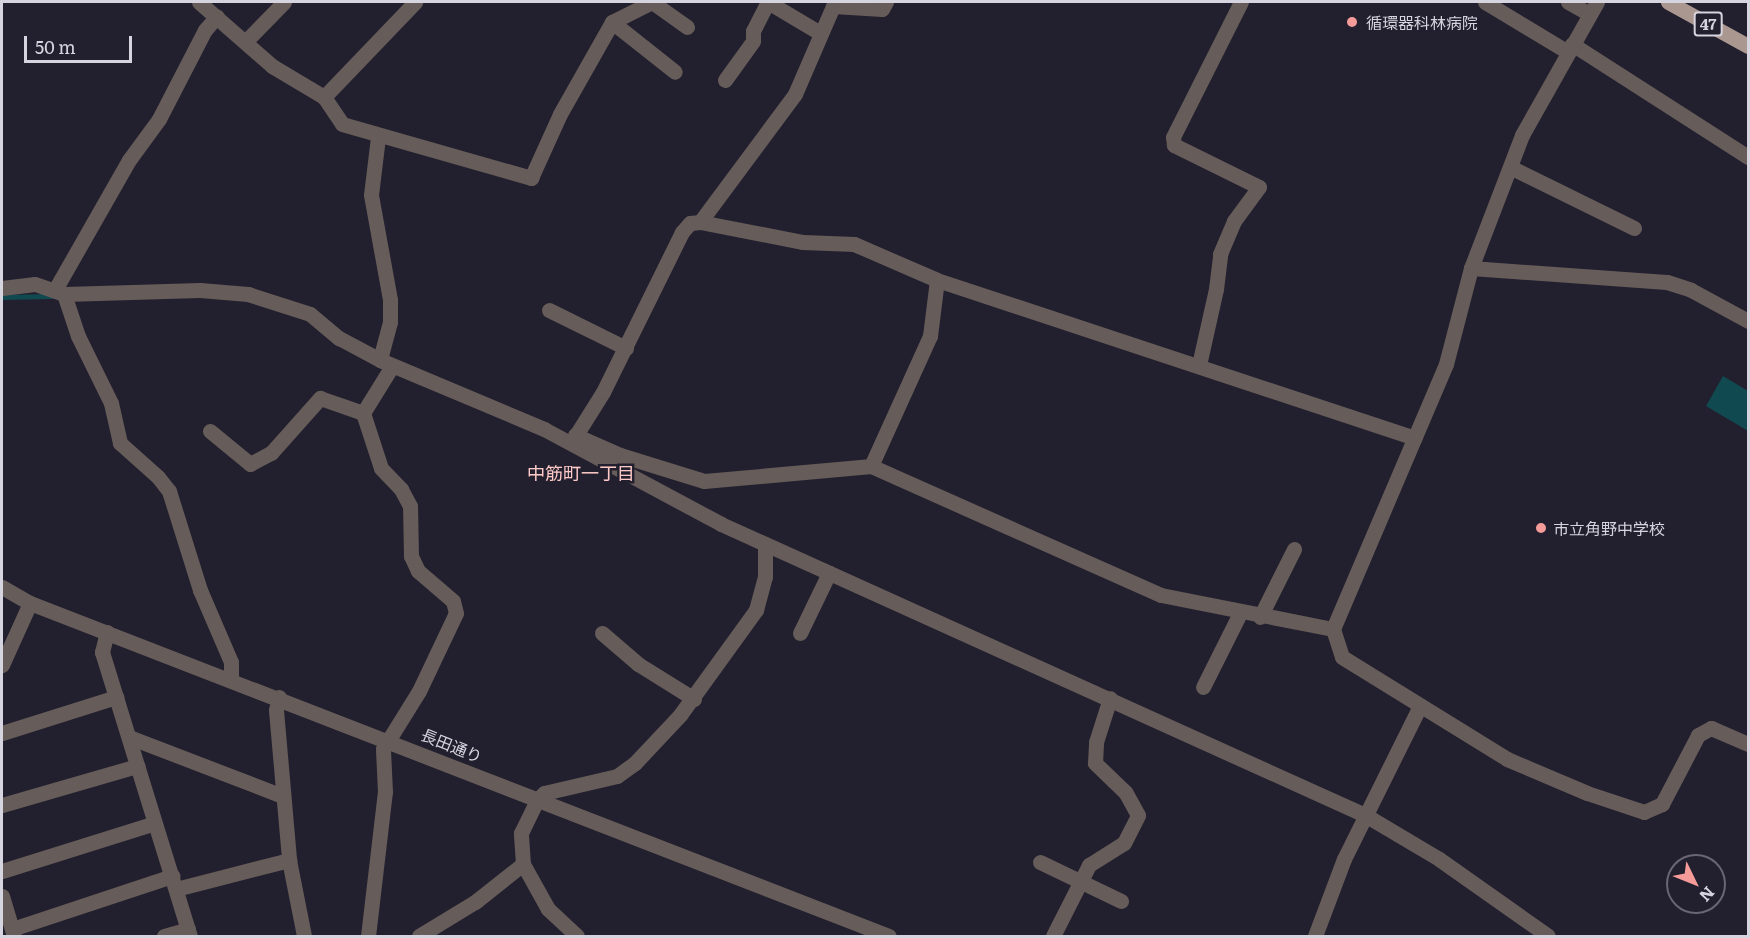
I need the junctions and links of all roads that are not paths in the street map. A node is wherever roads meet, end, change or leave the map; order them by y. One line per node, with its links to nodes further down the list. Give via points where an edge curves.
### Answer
1 (199, 2): 11 (street)
2 (284, 2): 15 (street)
3 (415, 2): 20 (street)
4 (886, 2): 9 (street, via 882,9)
5 (1241, 2): 34 (street, via 1173,137 1174,145 1259,187 1234,221 1220,254)
6 (1485, 2): 17 (street)
7 (1568, 2): 10 (street)
8 (1668, 2): 16 (main road, 47)
9 (832, 4): 14 (street)
10 (1593, 8): 17 (street)
11 (217, 16): 15 (street); 29 (street, via 205,30 159,119 129,160)
12 (612, 22): 13 (street, via 652,2); 18 (street); 21 (street, via 560,114 531,178)
13 (687, 27)
14 (820, 33): 19 (street, via 768,2 753,31 753,41); 24 (street, via 795,94)
15 (246, 42): 20 (street, via 272,66)
16 (1749, 46)
17 (1570, 48): 22 (street); 23 (street, via 1522,135)
18 (675, 72)
19 (725, 80)
20 (324, 97): 21 (street, via 342,124)
21 (378, 137): 33 (street, via 371,195 390,300)
22 (1749, 157)
23 (1512, 168): 25 (street); 26 (street)
24 (700, 222): 27 (street, via 803,242 854,244); 32 (street, via 690,223 682,232)
25 (1634, 228)
26 (1471, 267): 31 (street, via 1667,282); 37 (street, via 1450,353)
27 (937, 280): 34 (street); 39 (street, via 930,336)
28 (2, 288): 29 (street, via 35,284)
29 (60, 291): 33 (street, via 200,290 248,294 310,314 339,338); 52 (street, via 111,403 120,443 169,491 200,590 231,662)
30 (549, 310): 32 (street)
31 (1749, 321)
32 (626, 348): 38 (street)
33 (386, 363): 35 (street); 38 (street)
34 (1199, 364): 37 (street)
35 (363, 413): 36 (street, via 320,398 278,446 250,464); 61 (street, via 381,468 401,489 410,506 411,556 418,571 453,601 456,613 419,691)
36 (210, 431)
37 (1415, 438): 47 (street)
38 (573, 439): 39 (street, via 704,481); 40 (street)
39 (871, 466): 45 (street, via 1161,595)
40 (765, 544): 42 (street); 57 (street, via 765,577 756,609)
41 (1294, 549): 46 (street)
42 (829, 573): 50 (street); 56 (street)
43 (2, 587): 44 (street, 長田通り)
44 (30, 603): 48 (street, 長田通り); 51 (street)
45 (1240, 613): 46 (street); 53 (street)
46 (1260, 616): 47 (street)
47 (1333, 629): 58 (street, via 1342,657)
48 (107, 632): 52 (street, 長田通り); 54 (street, via 102,652)
49 (602, 633): 57 (street, via 638,664)
50 (800, 633)
51 (2, 665)
52 (231, 680): 55 (street, 長田通り)
53 (1203, 687)
54 (116, 697): 59 (street); 60 (street)
55 (279, 697): 61 (street, 長田通り); 64 (street, via 276,711)
56 (1110, 698): 67 (street); 73 (street, via 1096,742 1095,763 1125,792 1138,815 1124,843 1096,859)
57 (694, 699): 65 (street, via 635,763 616,776 596,784 544,793)
58 (1420, 706): 62 (street, via 1507,759 1644,812 1662,804 1698,735 1712,728); 67 (street)
59 (2, 733)
60 (129, 737): 63 (street); 64 (street)
61 (387, 738): 65 (street, 長田通り); 81 (street, via 383,749 385,792)
62 (1749, 744)
63 (137, 766): 66 (street); 68 (street)
64 (283, 796): 69 (street)
65 (537, 800): 71 (street, via 521,833); 84 (street, 長田通り)
66 (2, 805)
67 (1365, 815): 86 (street); 87 (street, via 1439,859)
68 (155, 823): 72 (street); 74 (street)
69 (289, 860): 74 (street); 80 (street)
70 (1040, 862): 73 (street)
71 (523, 864): 82 (street, via 475,903); 83 (street, via 548,909)
72 (2, 871)
73 (1080, 879): 76 (street); 85 (street)
74 (174, 883): 77 (street); 78 (street)
75 (2, 896): 77 (street)
76 (1121, 901)
77 (13, 933)
78 (189, 933): 79 (street)
79 (164, 936)
80 (304, 936)
81 (368, 936)
82 (419, 936)
83 (578, 936)
84 (889, 936)
85 (1053, 936)
86 (1315, 936)
87 (1548, 936)

